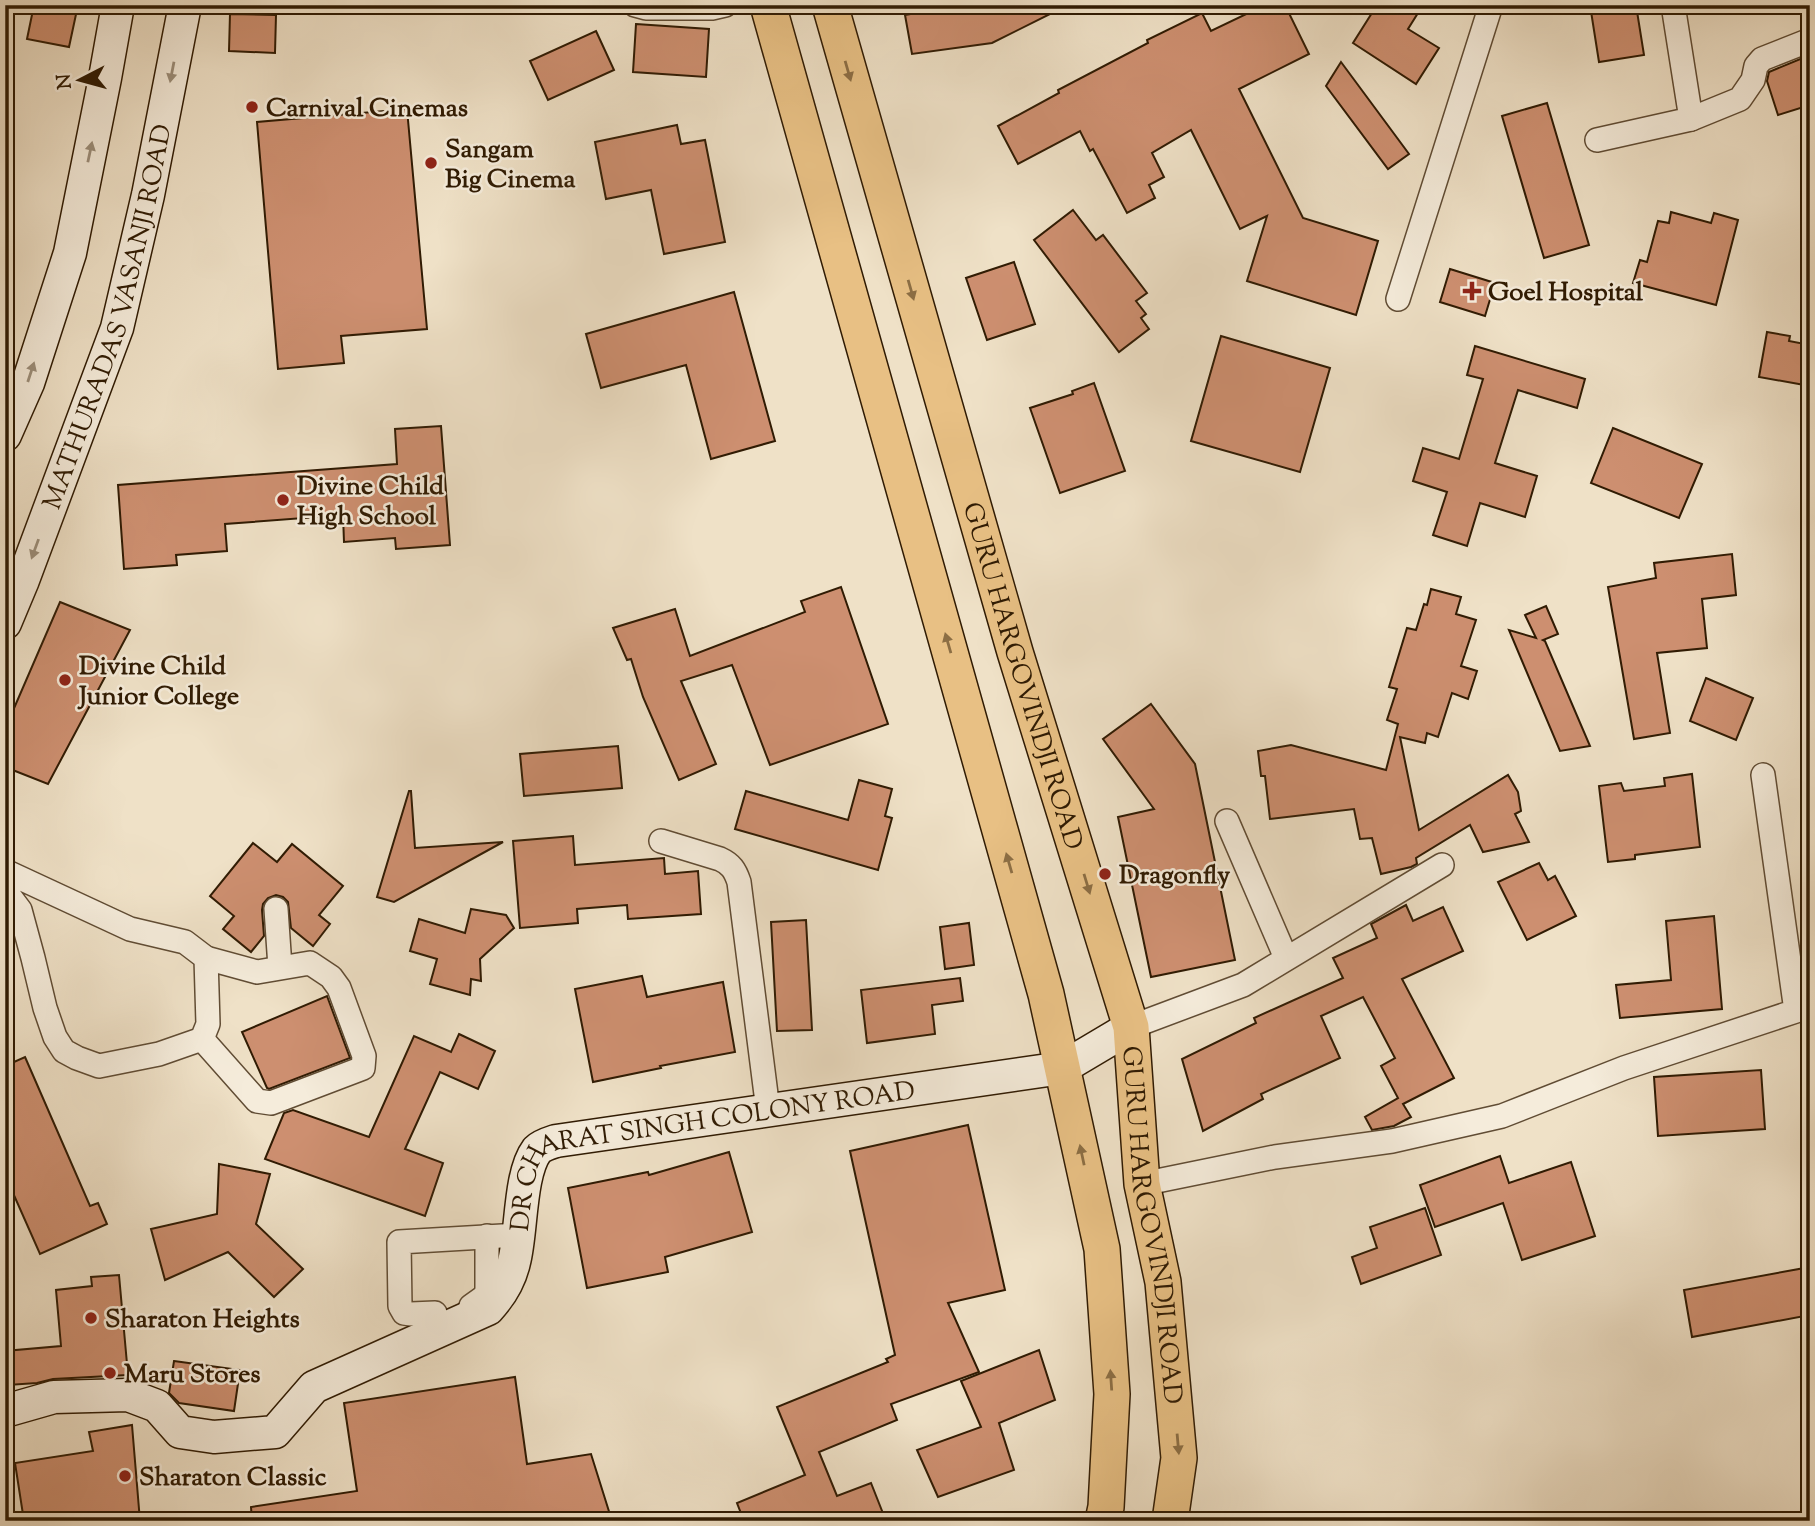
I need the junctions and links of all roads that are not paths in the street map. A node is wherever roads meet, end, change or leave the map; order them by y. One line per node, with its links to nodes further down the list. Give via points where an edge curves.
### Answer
1 (118, 5): 13 (street, MATHURADAS VASANJI ROAD, one-way to 1, via 28,383 70,253)
2 (185, 5): 14 (street, MATHURADAS VASANJI ROAD, one-way to 14, via 117,328)
3 (635, 5): 4 (street)
4 (725, 5)
5 (768, 5): 28 (main road, GURU HARGOVINDJI ROAD, one-way to 5, via 1043,981)
6 (830, 5): 26 (main road, GURU HARGOVINDJI ROAD, one-way to 26, via 1015,652)
7 (1491, 5): 12 (street)
8 (1673, 5): 10 (street)
9 (1810, 40): 10 (street, via 1762,59 1740,99)
10 (1691, 118): 11 (street)
11 (1597, 141)
12 (1398, 299)
13 (5, 435)
14 (5, 622)
15 (1763, 775): 25 (street)
16 (1227, 821): 23 (street)
17 (661, 841): 29 (street, via 720,859 735,871)
18 (1442, 865): 23 (street, DR CHARAT SINGH COLONY ROAD)
19 (5, 871): 22 (street, via 130,929 185,942)
20 (5, 890): 27 (street, via 20,910 45,1008 64,1051 99,1066 159,1054)
21 (276, 909): 24 (street)
22 (206, 958): 24 (street, via 257,972); 27 (street, via 208,1024)
23 (1286, 958): 26 (street, DR CHARAT SINGH COLONY ROAD, via 1243,985)
24 (280, 967): 27 (street, via 310,963 331,977 364,1056 363,1068 271,1103 257,1101)
25 (1803, 1017): 30 (street, via 1624,1068 1502,1116 1392,1141 1275,1157)
26 (1131, 1027): 28 (street, DR CHARAT SINGH COLONY ROAD); 30 (main road, GURU HARGOVINDJI ROAD)
27 (202, 1039)
28 (1062, 1068): 29 (street, DR CHARAT SINGH COLONY ROAD); 34 (main road, GURU HARGOVINDJI ROAD, one-way to 28, via 1112,1394 1102,1249)
29 (768, 1110): 31 (street, DR CHARAT SINGH COLONY ROAD, via 546,1144 538,1149)
30 (1142, 1184): 35 (main road, GURU HARGOVINDJI ROAD, one-way to 35, via 1163,1282 1179,1458)
31 (503, 1236): 32 (street, DR CHARAT SINGH COLONY ROAD, via 514,1262 501,1295 488,1309); 32 (street, via 399,1242 400,1306 404,1313)
32 (435, 1323): 33 (street, DR CHARAT SINGH COLONY ROAD, via 314,1387 275,1432 214,1437 180,1432 157,1406 128,1395 54,1397)
33 (5, 1411)
34 (1103, 1521)
35 (1170, 1521)

